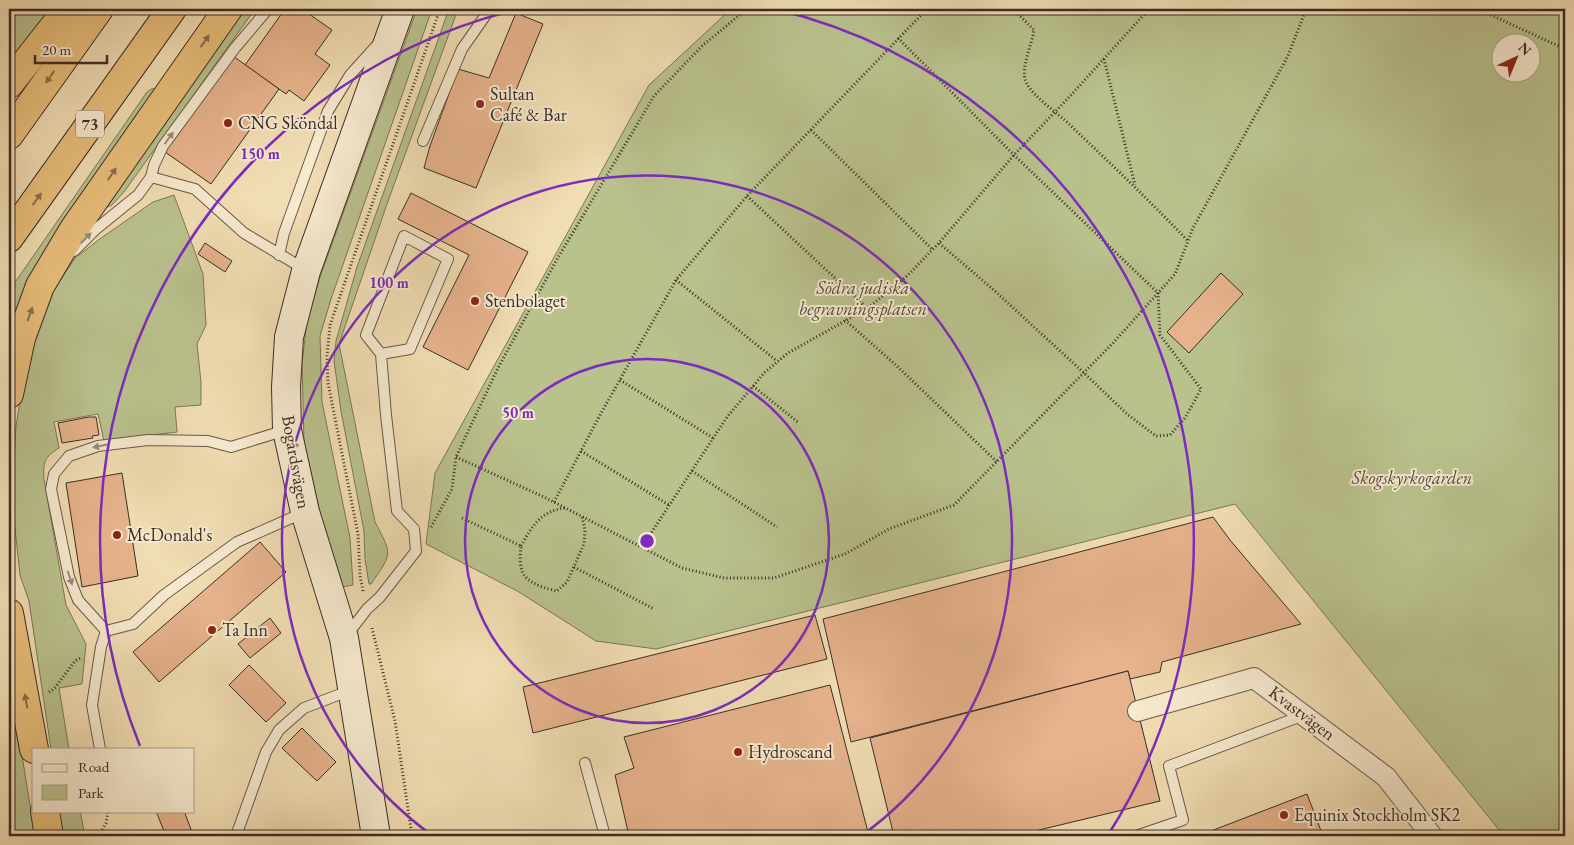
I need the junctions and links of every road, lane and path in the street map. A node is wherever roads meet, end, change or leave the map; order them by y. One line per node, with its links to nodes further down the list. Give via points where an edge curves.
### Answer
1 (68, 9): 17 (highway)
2 (98, 9): 20 (highway, one-way to 20)
3 (172, 9): 26 (highway, 73, one-way to 3)
4 (228, 9): 33 (highway, one-way to 4, via 74,229)
5 (268, 9): 23 (lane, one-way to 5, via 163,146)
6 (490, 9): 21 (lane, via 462,49)
7 (747, 9): 47 (path, via 702,46 654,96 556,261 498,368)
8 (927, 9): 14 (path)
9 (1013, 9): 18 (path, via 1034,30 1024,70 1026,82)
10 (1149, 9): 16 (path)
11 (1306, 9): 27 (path, via 1288,56 1192,228)
12 (1478, 9): 15 (path)
13 (397, 18): 30 (lane, via 350,75 328,111); 31 (street, Bogårdsvägen)
14 (898, 38): 19 (path); 22 (path)
15 (1565, 49)
16 (1104, 59): 18 (path); 24 (path)
17 (9, 84)
18 (1056, 111): 22 (path); 24 (path)
19 (811, 130): 25 (path); 29 (path)
20 (9, 136)
21 (423, 141)
22 (1014, 155): 28 (path); 34 (path)
23 (151, 177): 30 (lane, via 195,189 244,233); 33 (lane, one-way to 23, via 96,228 138,195)
24 (1135, 186): 27 (path)
25 (747, 196): 32 (path); 35 (path)
26 (9, 238)
27 (1188, 241): 34 (path, via 1175,274)
28 (939, 243): 29 (path); 39 (path)
29 (933, 250): 35 (path)
30 (279, 255): 31 (lane)
31 (306, 271): 44 (street, Bogårdsvägen, via 289,337)
32 (676, 280): 38 (path); 40 (path)
33 (40, 286): 42 (highway, one-way to 33, via 21,338)
34 (1158, 293): 39 (path); 39 (path, via 1160,335 1201,389 1185,418 1170,435 1156,436 1127,414)
35 (868, 308): 36 (path)
36 (845, 320): 38 (path); 48 (path)
37 (381, 354): 37 (lane, via 410,348 448,259 404,236 366,335); 59 (lane, via 397,511 414,529)
38 (777, 361): 41 (path)
39 (1084, 373): 48 (path)
40 (620, 380): 45 (path); 46 (path)
41 (753, 386): 43 (path); 45 (path)
42 (9, 394)
43 (799, 423)
44 (287, 430): 53 (street, Bogårdsvägen); 63 (lane, one-way to 63, via 231,447 208,442 148,440 98,446 68,456 54,474 51,488 69,577 78,600)
45 (713, 438): 49 (path)
46 (581, 451): 50 (path); 51 (path)
47 (456, 457): 50 (path); 59 (path, via 452,489)
48 (997, 462): 58 (path, via 954,505 889,529 845,554 774,578 724,578 682,568)
49 (692, 471): 51 (path); 56 (path)
50 (554, 502): 52 (path)
51 (669, 505): 58 (path)
52 (565, 508): 54 (path); 57 (path, via 543,515)
53 (305, 512): 63 (lane, via 237,542 164,595 134,624); 64 (street, Bogårdsvägen)
54 (582, 516): 58 (path); 60 (path, via 584,544)
55 (462, 518): 57 (path)
56 (777, 527)
57 (521, 546): 60 (path, via 524,575 542,588 557,591 567,582)
58 (642, 547)
59 (416, 551): 64 (lane)
60 (574, 567): 61 (path)
61 (654, 609)
62 (9, 613): 67 (highway, one-way to 62)
63 (106, 631): 65 (lane)
64 (344, 638): 66 (street, Bogårdsvägen)
65 (101, 647): 67 (path, via 75,661 54,689); 71 (lane, via 92,705)
66 (352, 690): 77 (lane, via 304,708 280,730 266,752); 78 (street, Bogårdsvägen)
67 (27, 706): 70 (highway)
68 (1138, 710): 69 (street, Kvastvägen, via 1254,678)
69 (1304, 715): 80 (lane, via 1169,766 1183,820); 81 (street, Kvastvägen, via 1386,777)
70 (34, 748)
71 (100, 748)
72 (585, 763): 79 (lane)
73 (45, 812): 75 (highway)
74 (108, 812): 76 (path)
75 (49, 836)
76 (98, 836)
77 (236, 836)
78 (376, 836)
79 (604, 836)
80 (1136, 836)
81 (1432, 836)

